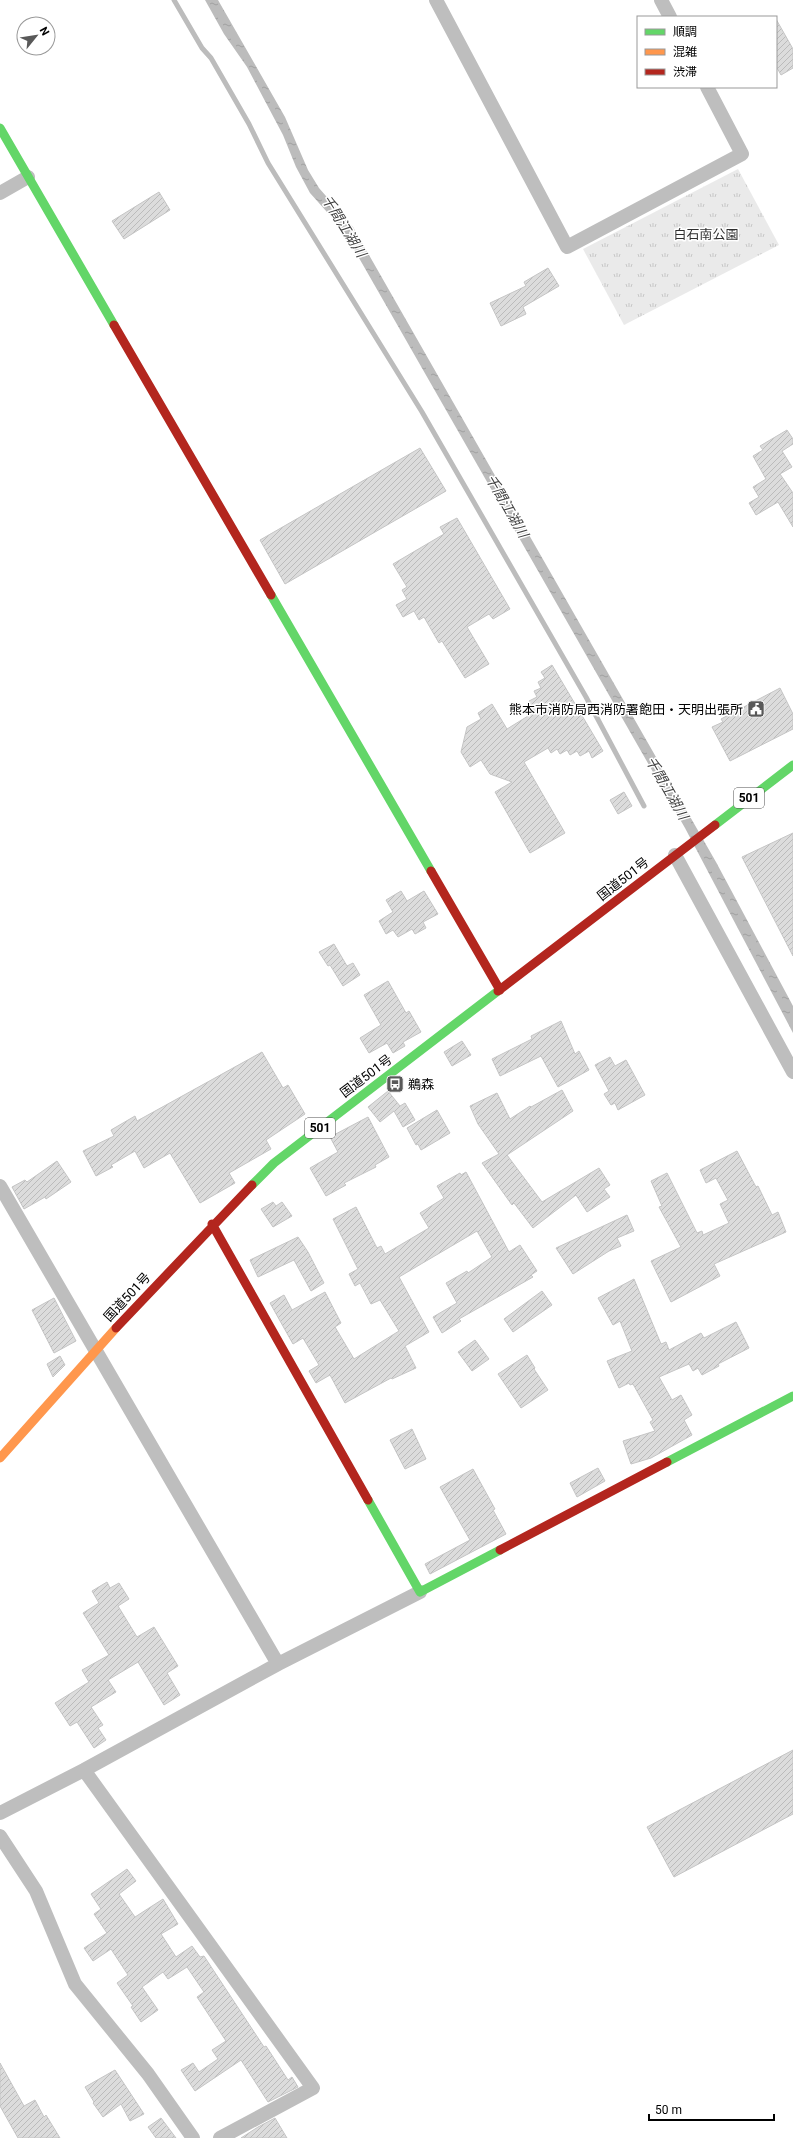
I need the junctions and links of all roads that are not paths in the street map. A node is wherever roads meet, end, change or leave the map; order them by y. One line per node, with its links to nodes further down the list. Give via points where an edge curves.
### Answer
1 (436, 0): 4 (street, via 567,248 742,154)
2 (661, 0): 3 (street)
3 (669, 16)
4 (707, 88)
5 (0, 128): 6 (main road)
6 (28, 177): 7 (street); 10 (main road)
7 (0, 193)
8 (793, 765): 9 (main road, 国道501号 / 501)
9 (680, 851): 10 (main road, 国道501号 / 501); 11 (street)
10 (500, 990): 13 (main road, 国道501号 / 501, via 274,1163)
11 (793, 1072)
12 (0, 1186): 14 (street)
13 (212, 1224): 14 (main road, 国道501号 / 501); 17 (main road)
14 (96, 1349): 16 (main road, 国道501号 / 501); 18 (street)
15 (793, 1396): 17 (main road)
16 (0, 1458)
17 (420, 1592): 18 (street)
18 (278, 1664): 19 (street)
19 (84, 1770): 20 (street); 23 (street, via 313,2088)
20 (0, 1813)
21 (0, 1836): 22 (street, via 36,1891 75,1984 148,2074)
22 (193, 2138)
23 (220, 2138)

